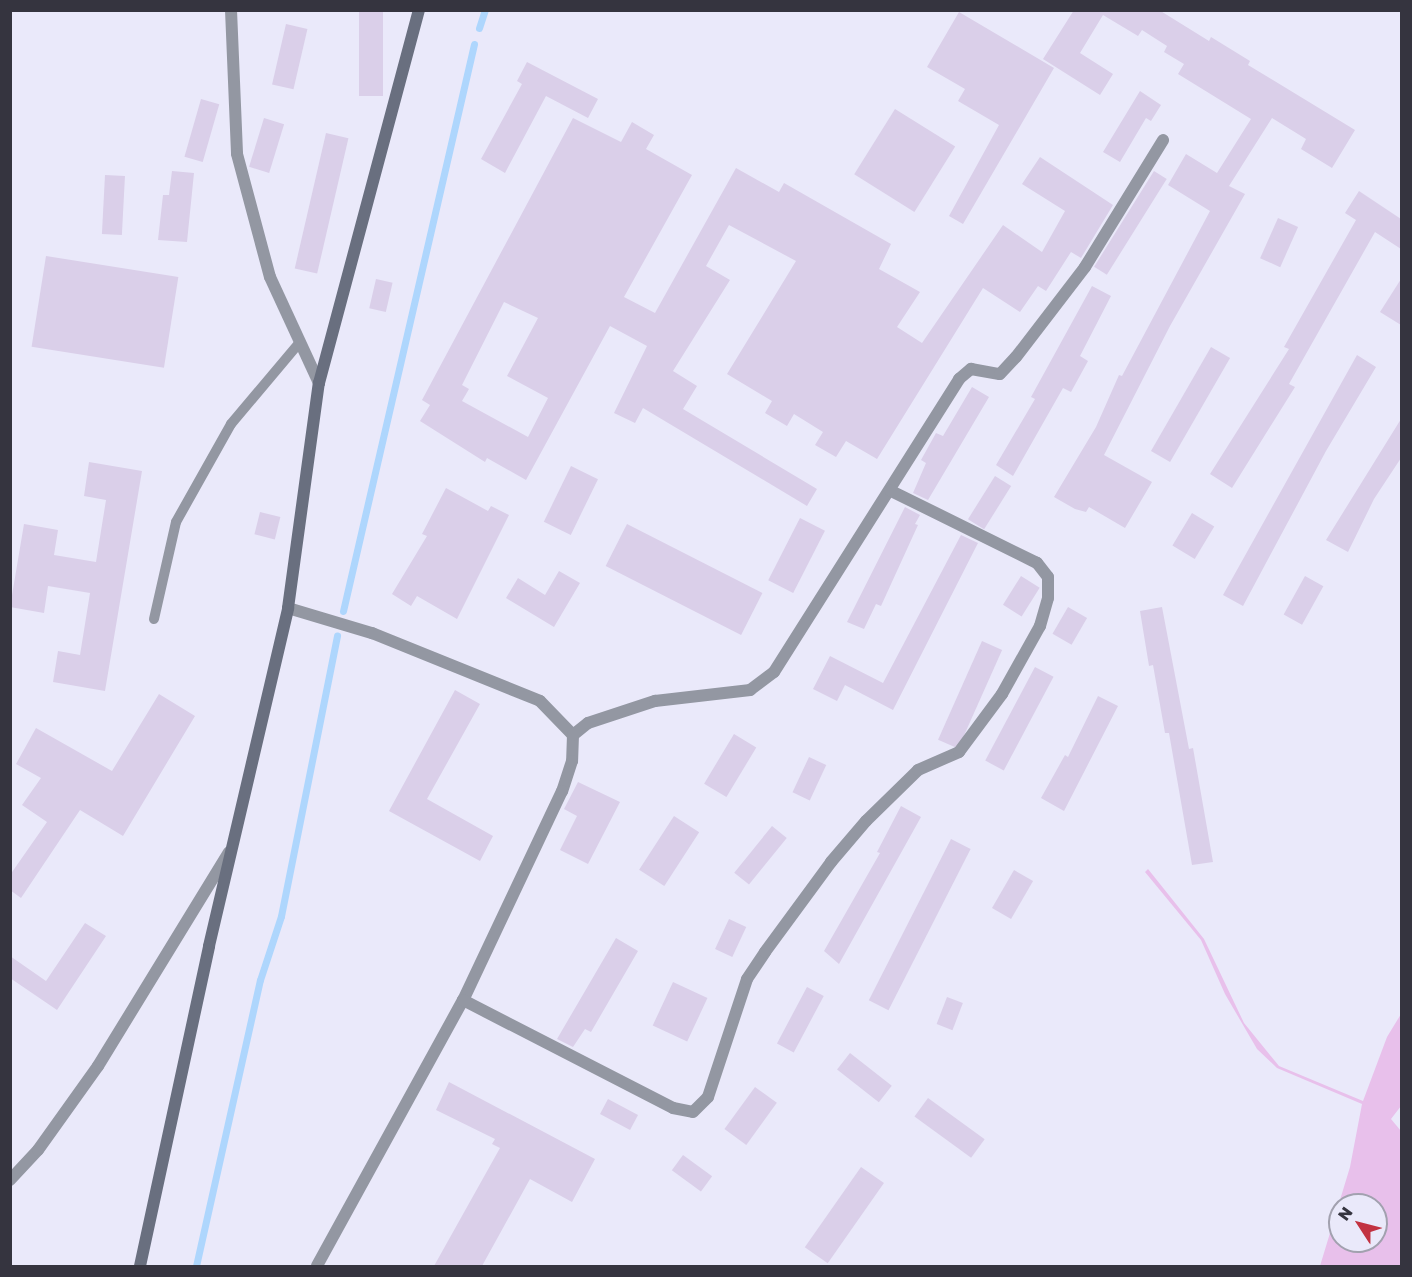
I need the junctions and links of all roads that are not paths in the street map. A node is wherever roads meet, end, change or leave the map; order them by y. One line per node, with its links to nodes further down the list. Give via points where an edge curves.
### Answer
1 (231, 10): 4 (street, via 237,154 270,277)
2 (419, 10): 5 (street)
3 (1164, 140): 6 (street, via 1085,267 1023,348 1000,374 972,369 959,379)
4 (300, 342): 5 (street); 8 (lane, via 231,424 176,522)
5 (319, 382): 7 (street)
6 (891, 491): 9 (street, via 774,672 762,683 750,690 647,704 588,723); 11 (street, via 1037,563 1048,578 1048,598 1040,626 1002,694 959,752 918,770 866,821 765,952 747,979 708,1097 693,1112 673,1108)
7 (288, 608): 9 (street, via 372,633 540,701); 10 (street)
8 (154, 619)
9 (573, 735): 11 (street, via 572,761 562,790)
10 (231, 849): 12 (street, via 98,1066 38,1150); 13 (street)
11 (463, 1000): 14 (street)
12 (10, 1180)
13 (140, 1266)
14 (317, 1266)

